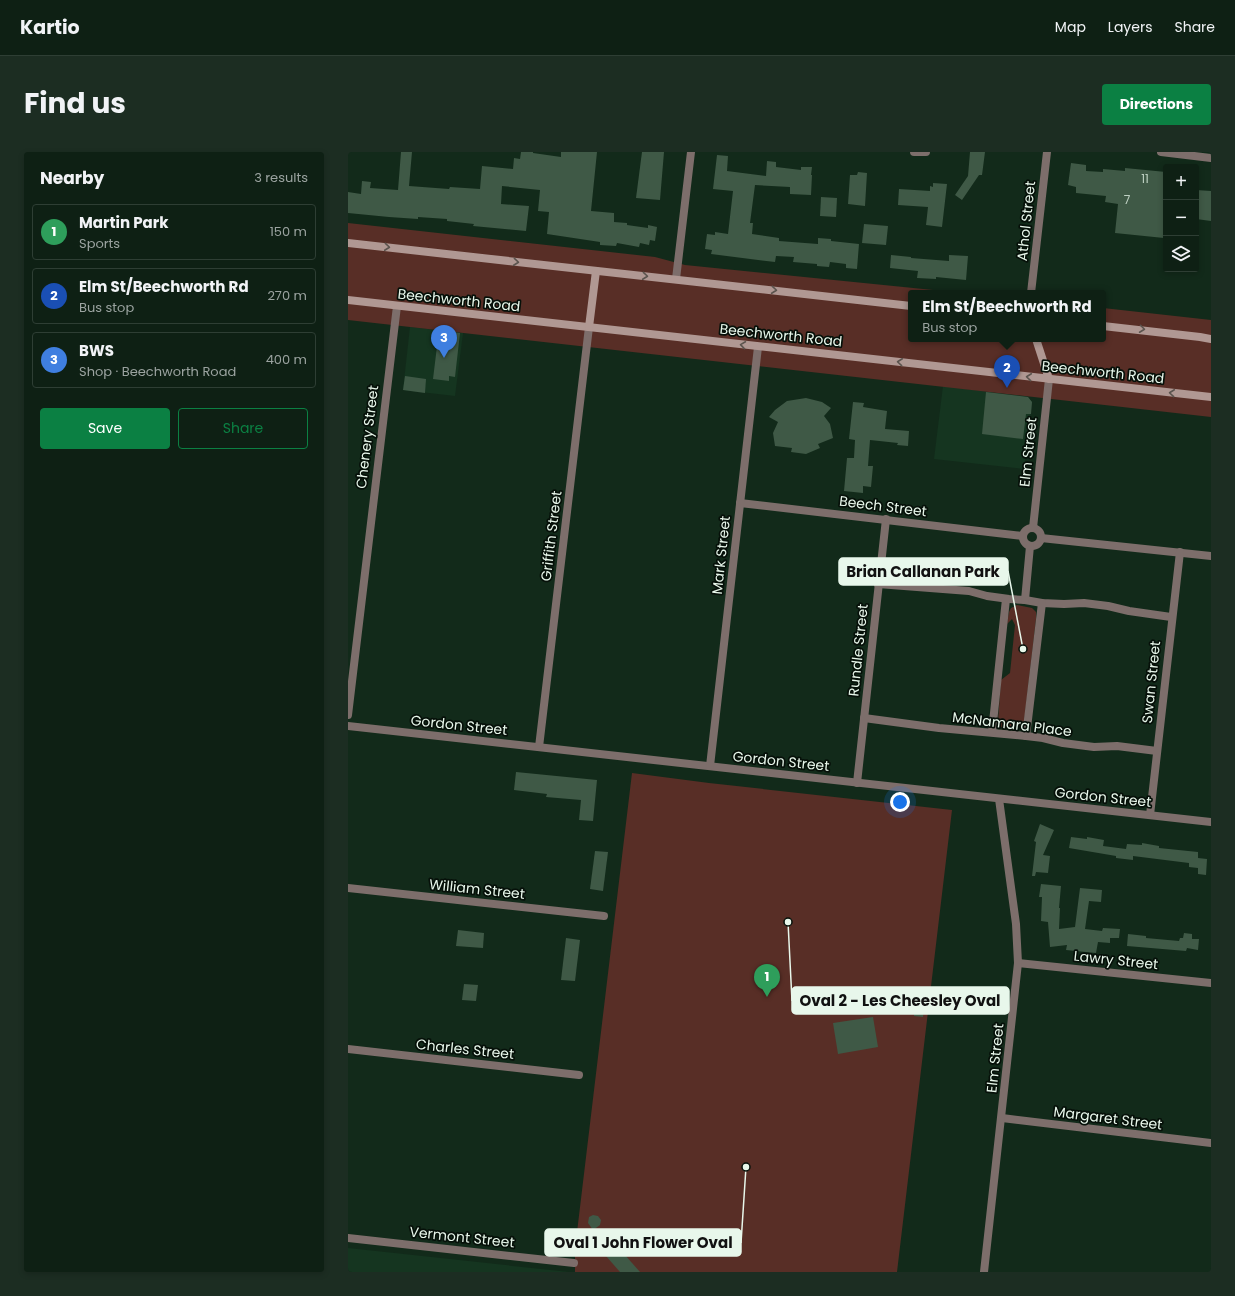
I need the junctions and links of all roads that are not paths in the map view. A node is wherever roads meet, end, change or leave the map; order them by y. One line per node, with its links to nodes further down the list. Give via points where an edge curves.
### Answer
1 (691, 152): 9 (street)
2 (914, 152): 3 (street)
3 (926, 152)
4 (1047, 152): 10 (street, Athol Street)
5 (1160, 152): 6 (street)
6 (1211, 158)
7 (348, 243): 8 (main road, one-way to 8)
8 (596, 271): 9 (main road, one-way to 9); 15 (main road)
9 (676, 279): 13 (main road, one-way to 13)
10 (1031, 290)
11 (348, 300): 12 (main road, Beechworth Road)
12 (397, 306): 15 (main road, Beechworth Road); 34 (street, Chenery Street)
13 (908, 306)
14 (1106, 326): 16 (main road, one-way to 16)
15 (588, 327): 18 (main road, Beechworth Road, one-way to 15); 39 (street, Griffith Street)
16 (1211, 339)
17 (1037, 342): 19 (main road)
18 (758, 347): 19 (main road, Beechworth Road, one-way to 18); 21 (street, Mark Street)
19 (1049, 379): 20 (main road, Beechworth Road, one-way to 19); 23 (street, Elm Street)
20 (1211, 397)
21 (740, 503): 22 (street, Beech Street); 41 (street, Mark Street)
22 (886, 519): 24 (street, Beech Street); 29 (street, Rundle Street)
23 (1033, 528): 24 (street, via 1026,530); 25 (street, via 1039,531)
24 (1023, 536): 26 (street, via 1024,542)
25 (1041, 538): 26 (street, via 1038,544); 27 (street)
26 (1030, 546): 31 (street)
27 (1180, 552): 28 (street); 33 (street, Swan Street)
28 (1211, 556)
29 (878, 584): 30 (street, via 969,591); 35 (street, Rundle Street)
30 (1006, 599): 31 (street); 37 (street)
31 (1025, 600): 32 (street)
32 (1042, 603): 33 (street, via 1084,603); 38 (street)
33 (1171, 617): 40 (street, Swan Street)
34 (348, 715)
35 (864, 718): 37 (street, McNamara Place); 42 (street, Rundle Street)
36 (348, 726): 39 (street, Gordon Street)
37 (992, 732): 38 (street, McNamara Place)
38 (1026, 736): 40 (street, McNamara Place, via 1094,747 1117,746)
39 (539, 747): 41 (street, Gordon Street)
40 (1157, 751): 44 (street, Swan Street)
41 (710, 766): 42 (street, Gordon Street)
42 (857, 783): 43 (street, Gordon Street)
43 (999, 799): 44 (street, Gordon Street); 48 (street, Elm Street, via 1016,924)
44 (1150, 815): 45 (street, Gordon Street)
45 (1211, 822)
46 (348, 888): 47 (street, William Street)
47 (604, 916)
48 (1018, 963): 49 (street, Lawry Street); 52 (street, Elm Street)
49 (1211, 983)
50 (348, 1049): 51 (street, Charles Street)
51 (579, 1075)
52 (1002, 1118): 53 (street, Margaret Street); 56 (street, Elm Street)
53 (1211, 1143)
54 (348, 1238): 55 (street, Vermont Street)
55 (574, 1263)
56 (984, 1272)

